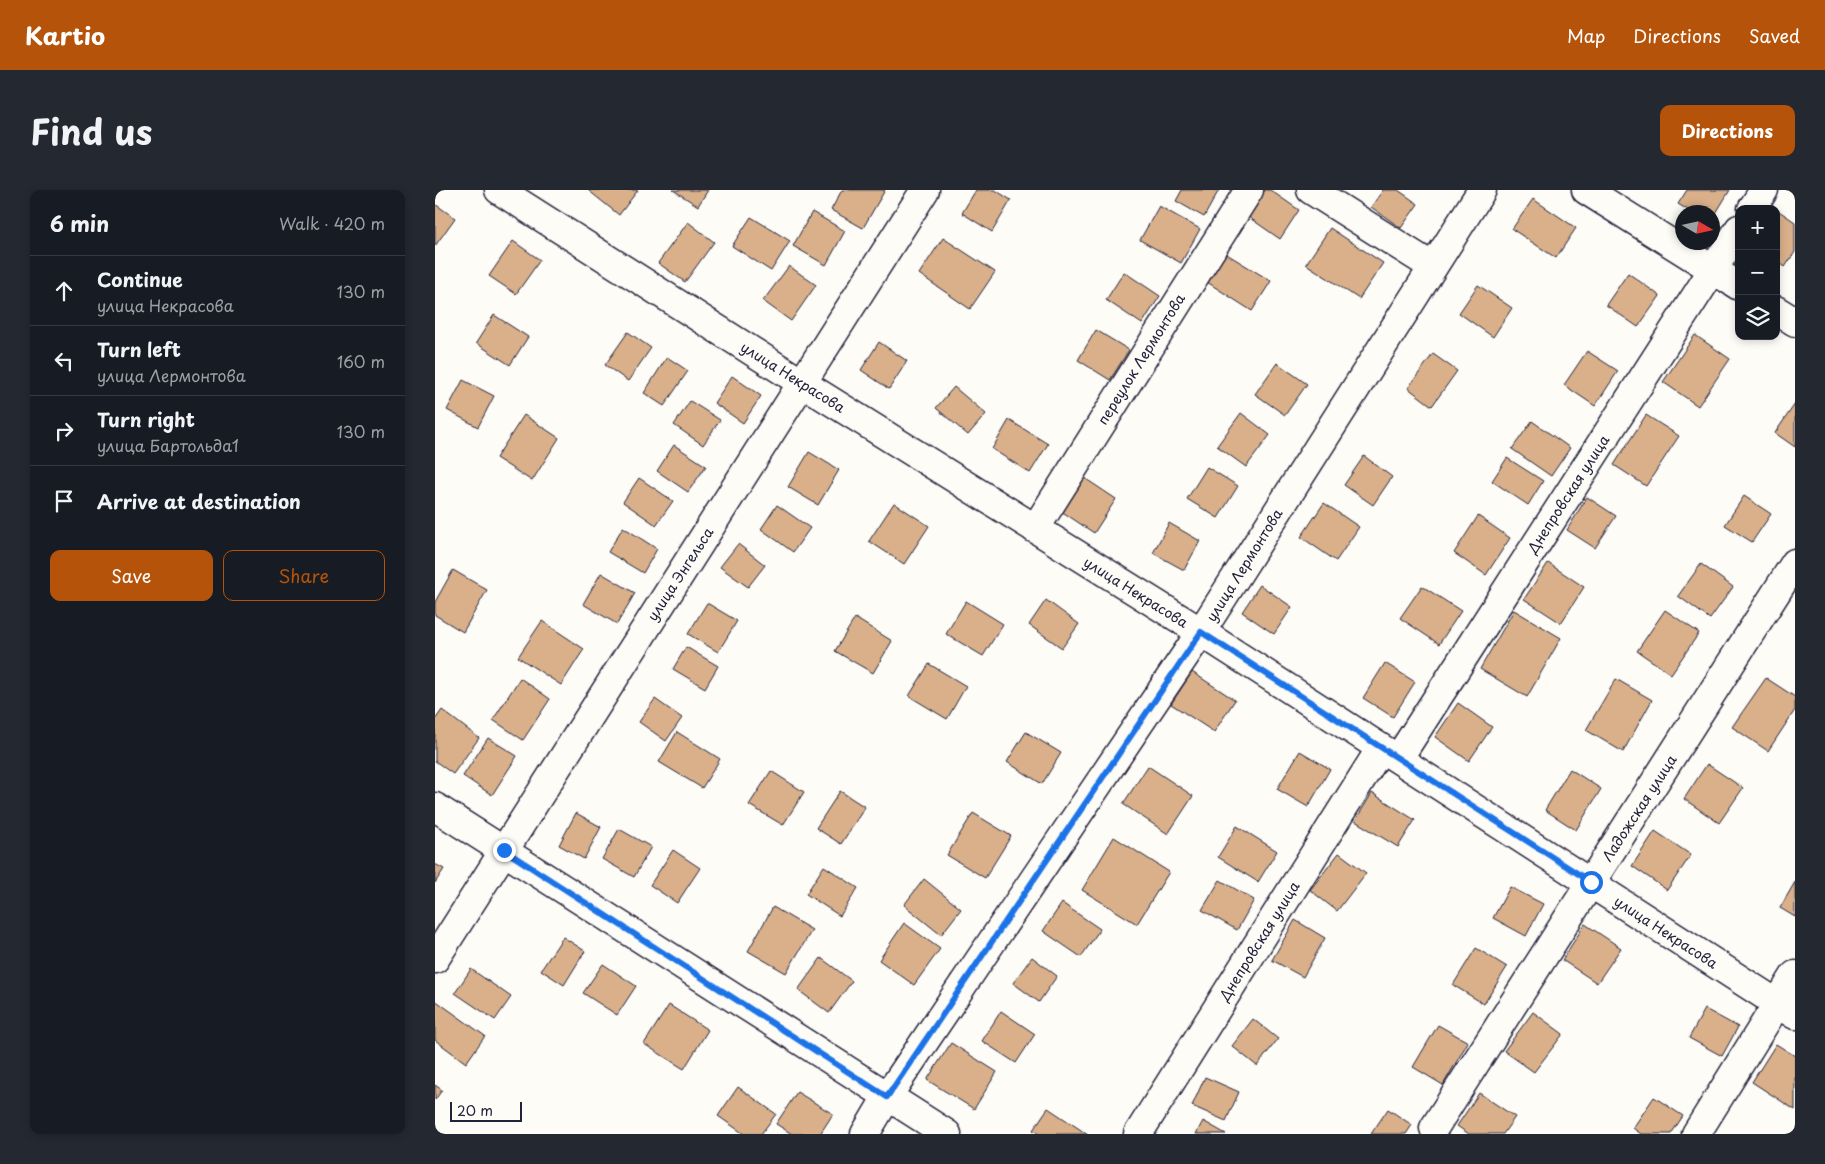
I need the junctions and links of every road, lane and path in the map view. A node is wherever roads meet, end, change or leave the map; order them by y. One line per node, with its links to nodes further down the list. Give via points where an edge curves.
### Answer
1 (499, 190): 15 (street, улица Некрасова)
2 (925, 190): 15 (street, улица Энгельса)
3 (1249, 190): 16 (street, переулок Лермонтова)
4 (1311, 190): 10 (street)
5 (1482, 190): 10 (street, улица Лермонтова)
6 (1586, 190): 11 (street)
7 (1764, 190): 8 (street)
8 (1755, 205)
9 (1735, 235): 11 (street, Днепровская улица)
10 (1433, 267): 18 (street, улица Лермонтова)
11 (1712, 270): 12 (street); 19 (street, Днепровская улица)
12 (1735, 284)
13 (1780, 313): 14 (street)
14 (1795, 322)
15 (802, 383): 16 (street, улица Некрасова); 21 (street, улица Энгельса)
16 (1035, 528): 18 (street, улица Некрасова)
17 (1795, 563): 22 (street, Ладожская улица)
18 (1201, 632): 19 (street, улица Некрасова); 26 (street, улица Лермонтова)
19 (1390, 753): 22 (street, улица Некрасова); 30 (street, Днепровская улица)
20 (435, 806): 21 (street)
21 (504, 850): 23 (street, улица Энгельса); 26 (street)
22 (1591, 882): 25 (street, улица Некрасова); 27 (street, Ладожская улица)
23 (435, 959)
24 (1795, 975): 25 (street)
25 (1786, 1009): 31 (street)
26 (887, 1097): 28 (street, улица Лермонтова); 29 (street)
27 (1434, 1128)
28 (865, 1134)
29 (947, 1134)
30 (1138, 1134)
31 (1697, 1134)

